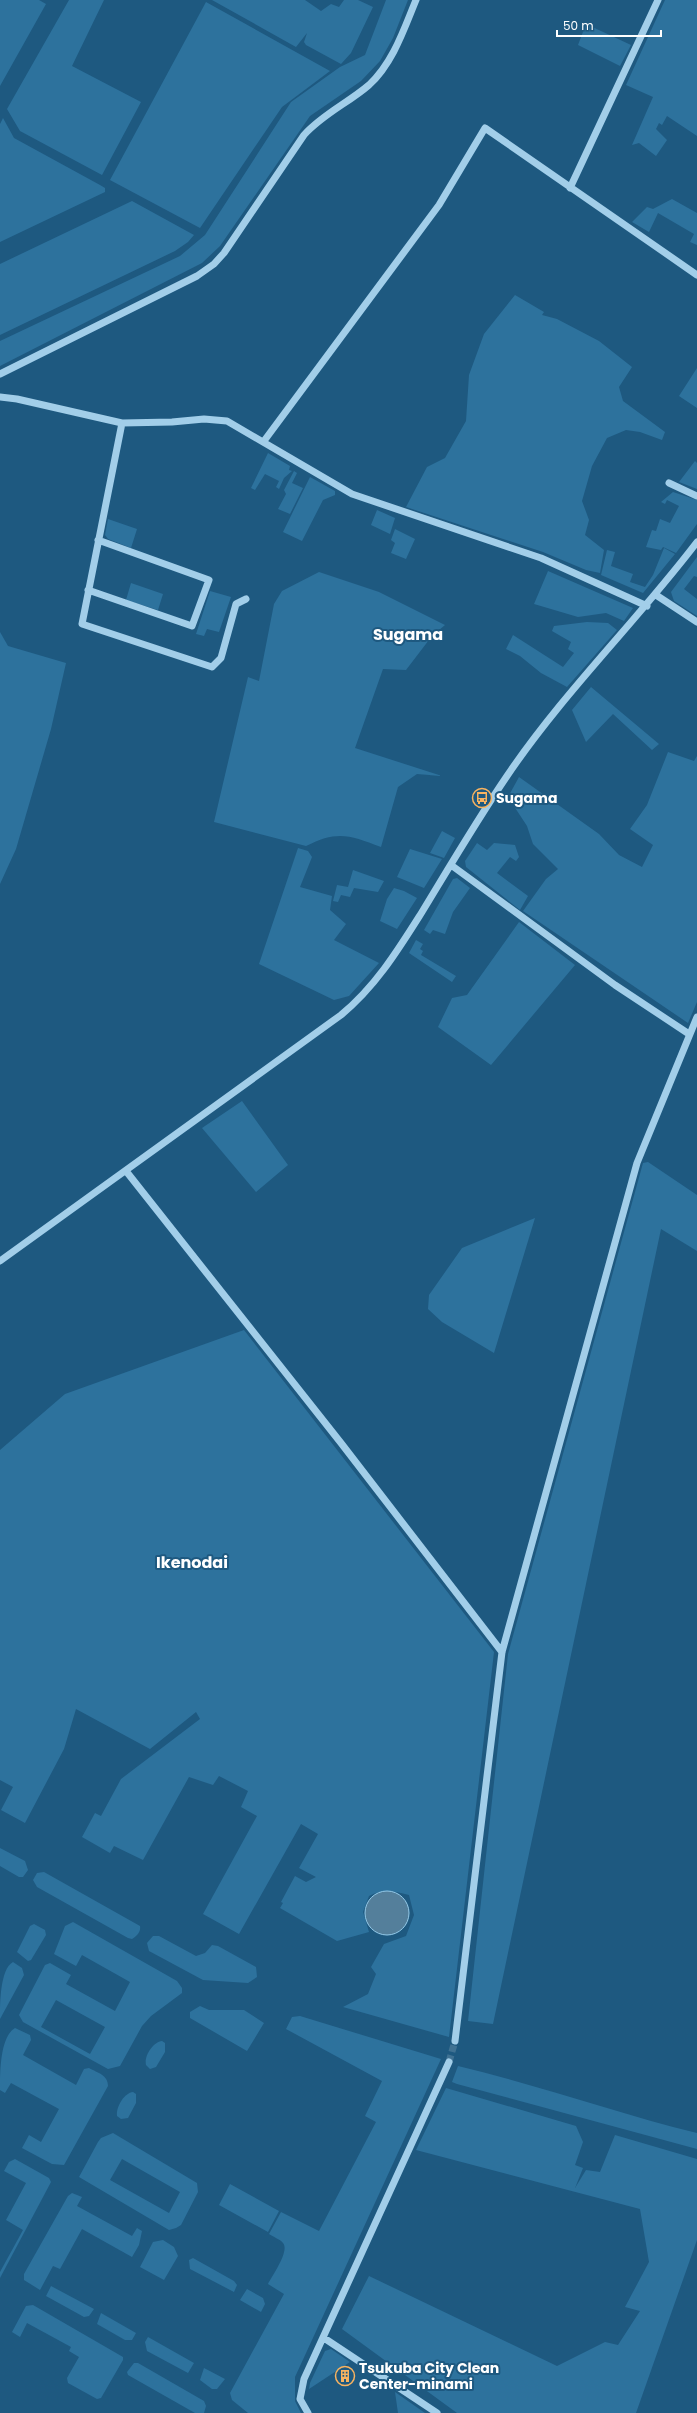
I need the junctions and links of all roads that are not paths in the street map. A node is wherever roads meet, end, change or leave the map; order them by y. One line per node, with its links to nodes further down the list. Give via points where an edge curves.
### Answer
1 (416, 0): 5 (street, via 389,61 370,84 315,122 214,264 178,286)
2 (658, 0): 3 (street)
3 (570, 188): 4 (street); 8 (street, via 484,128 439,204)
4 (697, 275)
5 (0, 374)
6 (0, 398): 7 (street, via 17,399)
7 (122, 422): 8 (street, via 219,420 234,424); 11 (street)
8 (264, 441): 16 (street, via 352,494 541,558)
9 (669, 483): 10 (street)
10 (697, 496)
11 (98, 540): 13 (street); 13 (street, via 209,580 192,626)
12 (697, 542): 14 (street)
13 (88, 590): 15 (street, via 82,624 212,667 220,658 236,604)
14 (656, 595): 16 (street); 17 (street)
15 (246, 598)
16 (647, 606): 18 (street, via 533,739 486,806)
17 (697, 622)
18 (451, 865): 20 (street, via 609,980); 21 (street, via 389,965 362,998)
19 (697, 1017): 20 (street)
20 (690, 1034): 23 (street, via 637,1163)
21 (126, 1171): 22 (street); 23 (street)
22 (0, 1261)
23 (502, 1652): 24 (street)
24 (455, 2041)
25 (450, 2062): 26 (street)
26 (324, 2338): 27 (street, via 301,2388 300,2398); 28 (street)
27 (308, 2413)
28 (437, 2413)

